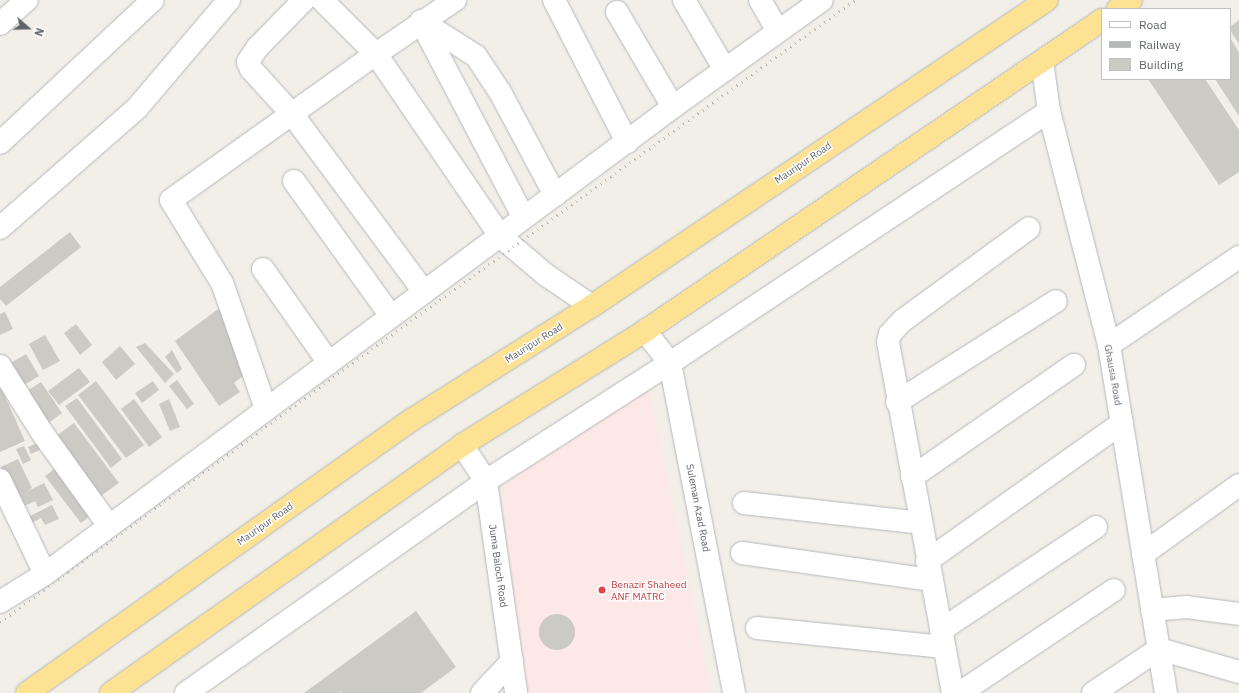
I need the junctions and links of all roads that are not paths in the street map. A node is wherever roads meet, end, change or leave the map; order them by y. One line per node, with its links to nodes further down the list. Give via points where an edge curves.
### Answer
1 (27, 0): 17 (street)
2 (152, 0): 26 (street)
3 (229, 0): 30 (street, via 137,108)
4 (304, 0): 24 (street, via 248,62 251,69)
5 (322, 0): 19 (street)
6 (455, 0): 15 (street)
7 (554, 0): 25 (street)
8 (684, 0): 21 (street)
9 (760, 0): 18 (street)
10 (822, 0): 18 (street)
11 (1047, 0): 37 (highway, Mauripur Road)
12 (1131, 0): 13 (highway)
13 (1119, 8)
14 (617, 12): 22 (street)
15 (421, 21): 19 (street); 28 (street, via 476,56 500,92); 29 (street)
16 (1101, 21): 20 (highway)
17 (0, 24)
18 (778, 31): 21 (street)
19 (376, 54): 24 (street); 32 (street)
20 (1042, 61): 23 (street, Ghausia Road); 39 (highway)
21 (725, 70): 22 (street)
22 (673, 107): 25 (street)
23 (1049, 111): 40 (street, Ghausia Road); 42 (street)
24 (292, 114): 35 (street); 46 (street, via 171,200 222,283)
25 (627, 142): 28 (street)
26 (0, 143)
27 (294, 181): 38 (street)
28 (555, 195): 29 (street)
29 (524, 218): 32 (street)
30 (0, 228)
31 (1028, 228): 45 (street, via 902,321 890,334 888,348)
32 (500, 236): 35 (street); 37 (street, via 546,275)
33 (1239, 257): 40 (street)
34 (263, 269): 41 (street)
35 (424, 292): 38 (street)
36 (1056, 302): 45 (street)
37 (592, 306): 70 (highway, Mauripur Road, via 413,419)
38 (391, 316): 41 (street)
39 (645, 331): 42 (street, Suleman Azad Road); 48 (highway)
40 (1109, 345): 47 (street, Ghausia Road)
41 (329, 363): 46 (street)
42 (670, 363): 51 (street); 75 (street, Suleman Azad Road)
43 (1074, 365): 49 (street)
44 (0, 366): 55 (street)
45 (897, 402): 49 (street)
46 (266, 410): 55 (street)
47 (1122, 423): 58 (street, Ghausia Road); 59 (street)
48 (462, 445): 51 (street, Juma Baloch Road); 71 (highway)
49 (912, 477): 54 (street)
50 (0, 480): 60 (street)
51 (486, 481): 68 (street, Juma Baloch Road); 72 (street)
52 (1239, 485): 58 (street)
53 (744, 503): 54 (street)
54 (921, 523): 59 (street)
55 (109, 526): 60 (street)
56 (1096, 528): 66 (street)
57 (742, 553): 59 (street)
58 (1143, 554): 63 (street, Ghausia Road)
59 (930, 571): 66 (street)
60 (45, 574): 62 (street)
61 (1114, 590): 77 (street)
62 (0, 602)
63 (1152, 610): 64 (street, via 1187,607); 67 (street, Ghausia Road)
64 (1239, 614)
65 (757, 628): 66 (street)
66 (943, 638): 76 (street)
67 (1159, 650): 69 (street); 78 (street); 79 (street, Ghausia Road)
68 (512, 661): 73 (street); 74 (street, Juma Baloch Road)
69 (1239, 672)
70 (26, 693)
71 (111, 693)
72 (186, 693)
73 (482, 693)
74 (516, 693)
75 (734, 693)
76 (953, 693)
77 (960, 693)
78 (1093, 693)
79 (1166, 693)

